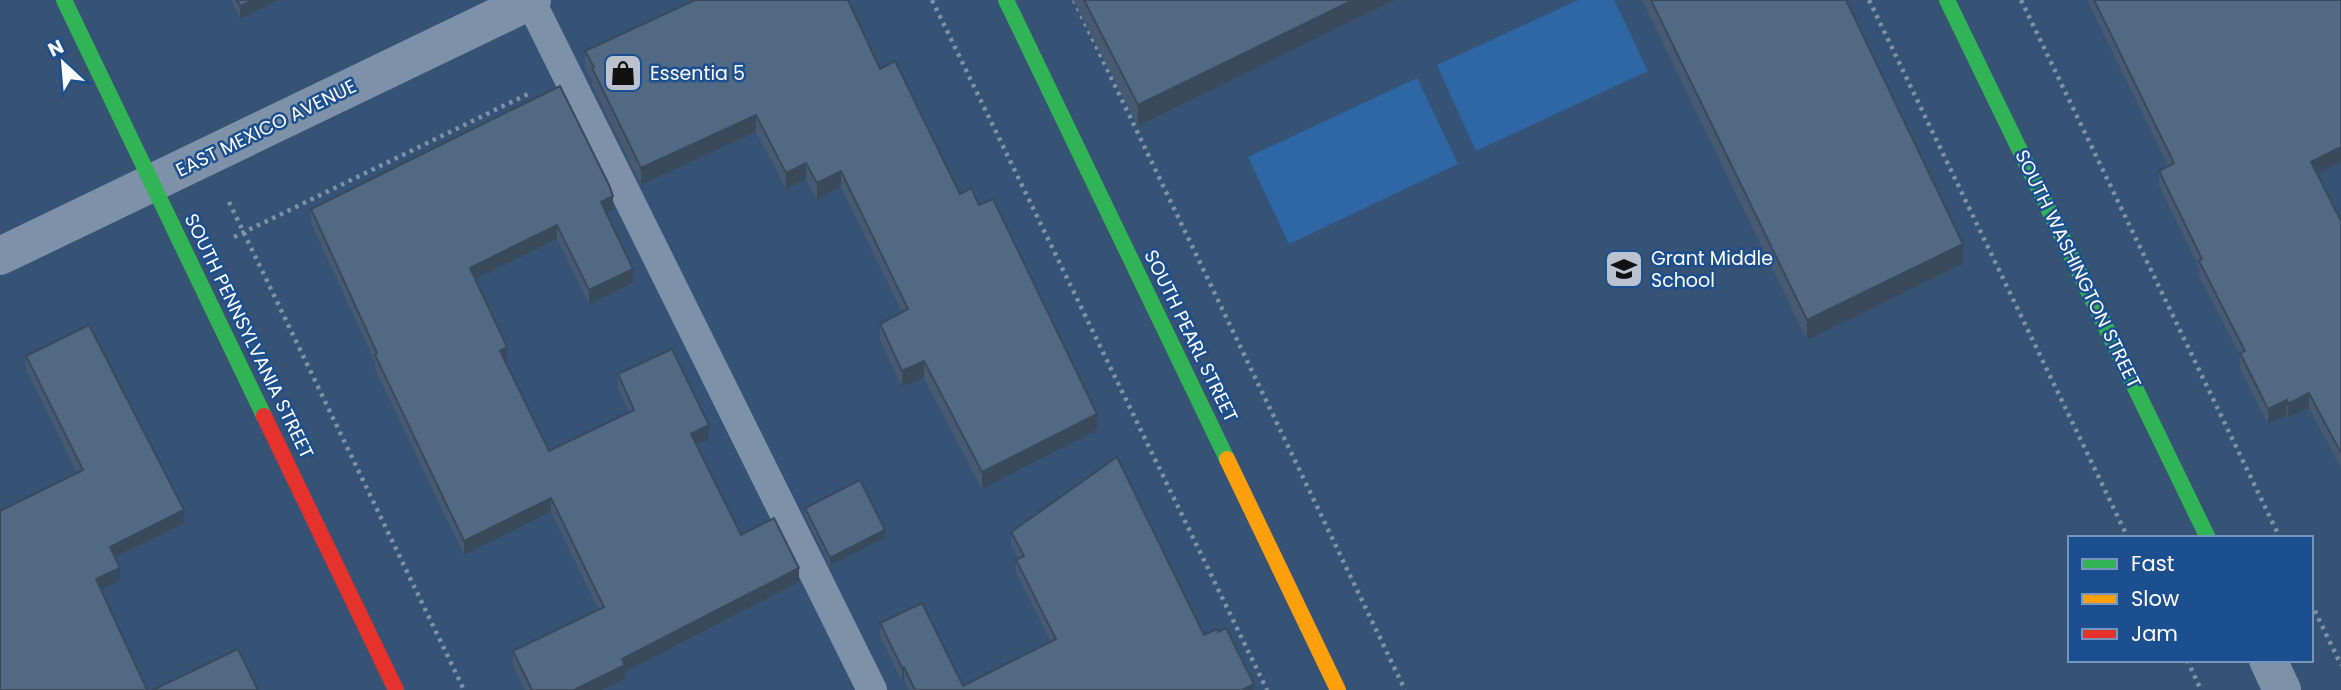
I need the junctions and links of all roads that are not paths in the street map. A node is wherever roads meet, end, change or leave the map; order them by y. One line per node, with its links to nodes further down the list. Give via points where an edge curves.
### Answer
1 (64, 0): 5 (street, SOUTH PENNSYLVANIA STREET)
2 (531, 0): 5 (street, EAST MEXICO AVENUE); 10 (lane)
3 (1006, 0): 11 (street, SOUTH PEARL STREET)
4 (1947, 0): 7 (street, SOUTH WASHINGTON STREET)
5 (152, 183): 6 (street, EAST MEXICO AVENUE); 9 (street, SOUTH PENNSYLVANIA STREET)
6 (0, 256)
7 (2207, 536)
8 (2269, 662): 12 (street)
9 (396, 690)
10 (872, 690)
11 (1338, 690)
12 (2282, 690)

